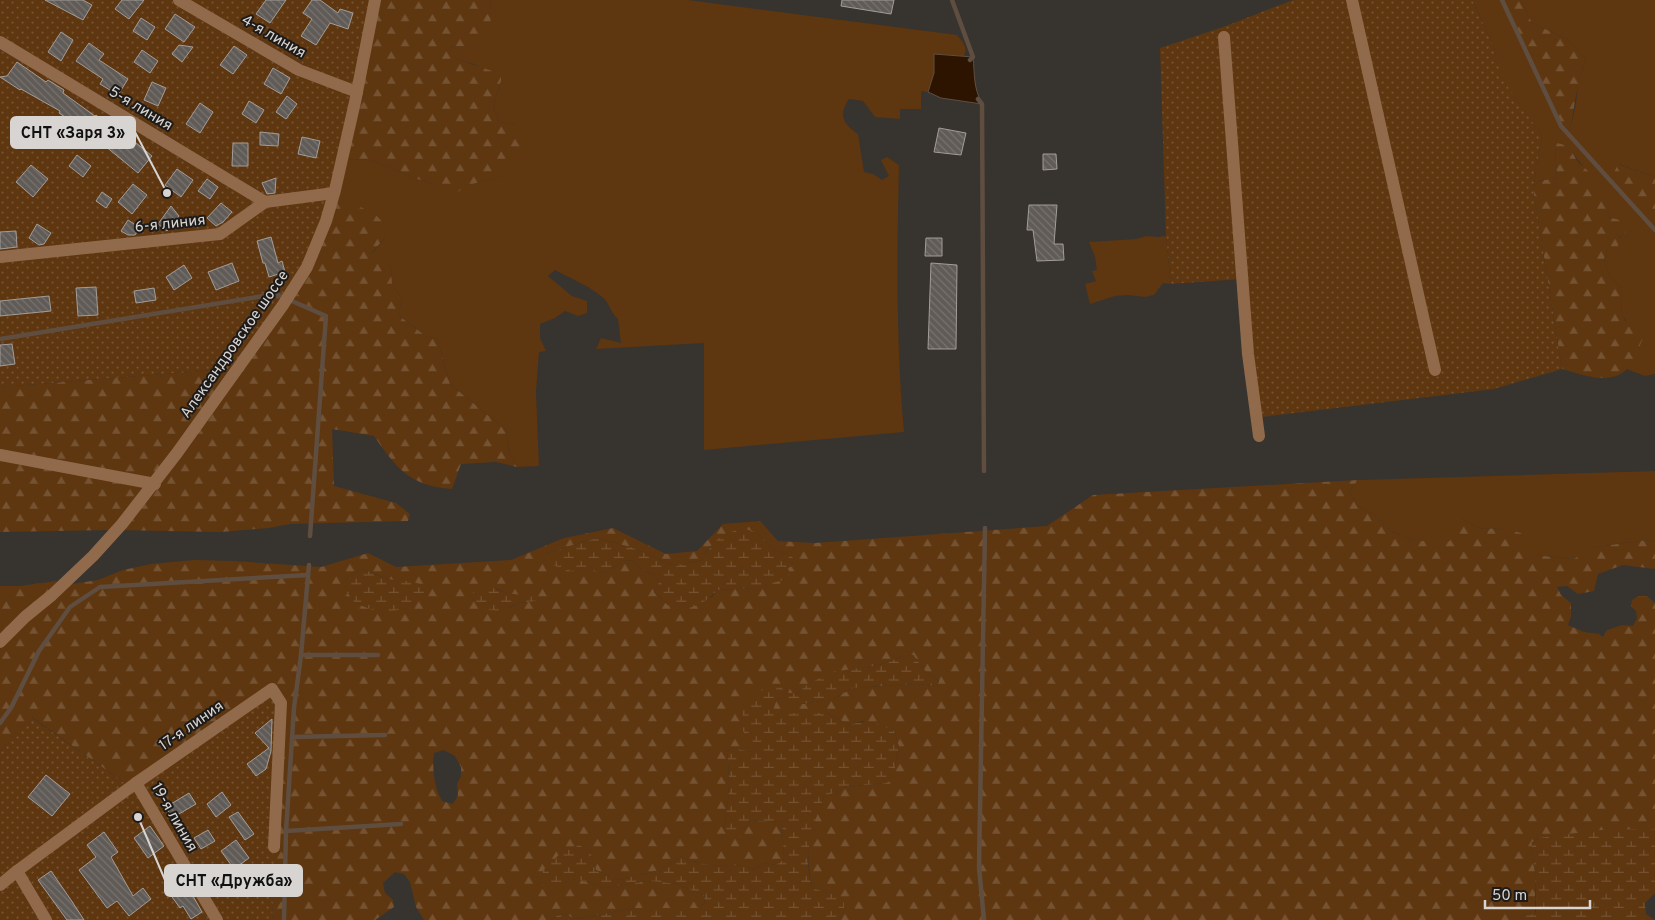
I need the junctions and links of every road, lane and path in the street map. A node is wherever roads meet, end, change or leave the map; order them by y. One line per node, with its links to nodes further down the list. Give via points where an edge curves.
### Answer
1 (179, 0): 6 (street, 4-я линия, via 299,70)
2 (375, 0): 6 (street, Александровское шоссе)
3 (1352, 0): 10 (street)
4 (1224, 37): 11 (street, via 1248,354)
5 (0, 42): 8 (street, 5-я линия)
6 (357, 92): 7 (street, Александровское шоссе)
7 (334, 193): 8 (street, 6-я линия); 13 (street, Александровское шоссе, via 307,266 287,300)
8 (265, 202): 9 (street, 6-я линия, via 220,234)
9 (0, 257)
10 (1435, 370)
11 (1259, 436)
12 (0, 455): 13 (street)
13 (155, 484): 14 (street, Александровское шоссе, via 93,556)
14 (0, 642)
15 (136, 783): 16 (street, 17-я линия, via 274,684 281,703); 17 (street, 17-я линия); 20 (street, 19-я линия)
16 (274, 847)
17 (17, 871): 18 (street, 17-я линия); 19 (street)
18 (0, 885)
19 (46, 920)
20 (217, 920)

